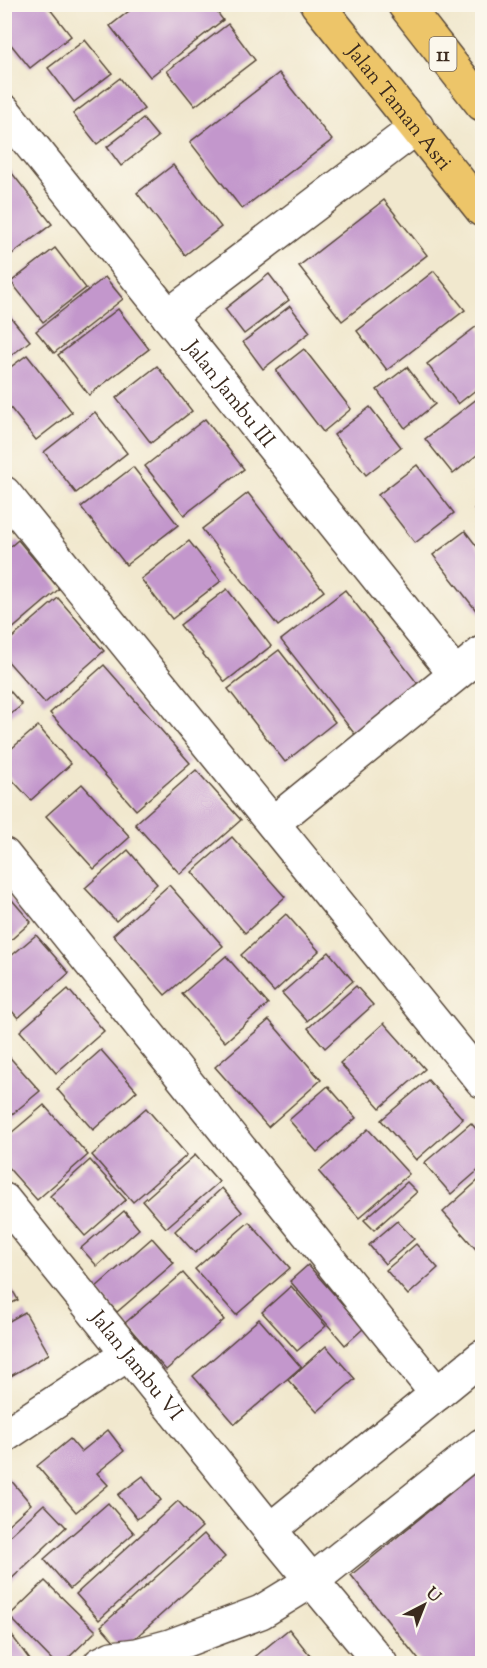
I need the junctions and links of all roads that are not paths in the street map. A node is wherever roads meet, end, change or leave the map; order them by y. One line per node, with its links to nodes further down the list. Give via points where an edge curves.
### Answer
1 (317, 4): 5 (main road, Jalan Taman Asri)
2 (404, 4): 3 (main road, 11)
3 (483, 104)
4 (4, 111): 7 (street, Jalan Jambu III)
5 (417, 128): 6 (main road, Jalan Taman Asri); 7 (street)
6 (483, 210)
7 (168, 316): 10 (street, Jalan Jambu III)
8 (4, 493): 11 (street)
9 (483, 653): 10 (street)
10 (455, 674): 11 (street)
11 (273, 823): 13 (street)
12 (4, 855): 17 (street)
13 (483, 1081)
14 (4, 1200): 15 (street, Jalan Jambu VI)
15 (128, 1354): 18 (street); 20 (street, Jalan Jambu VI)
16 (483, 1357): 17 (street)
17 (437, 1394): 20 (street)
18 (4, 1436)
19 (483, 1445): 21 (street)
20 (270, 1530): 21 (street, Jalan Jambu VI)
21 (313, 1580): 22 (street, via 261,1612 170,1646); 23 (street, Jalan Jambu VI)
22 (100, 1664)
23 (381, 1664)

